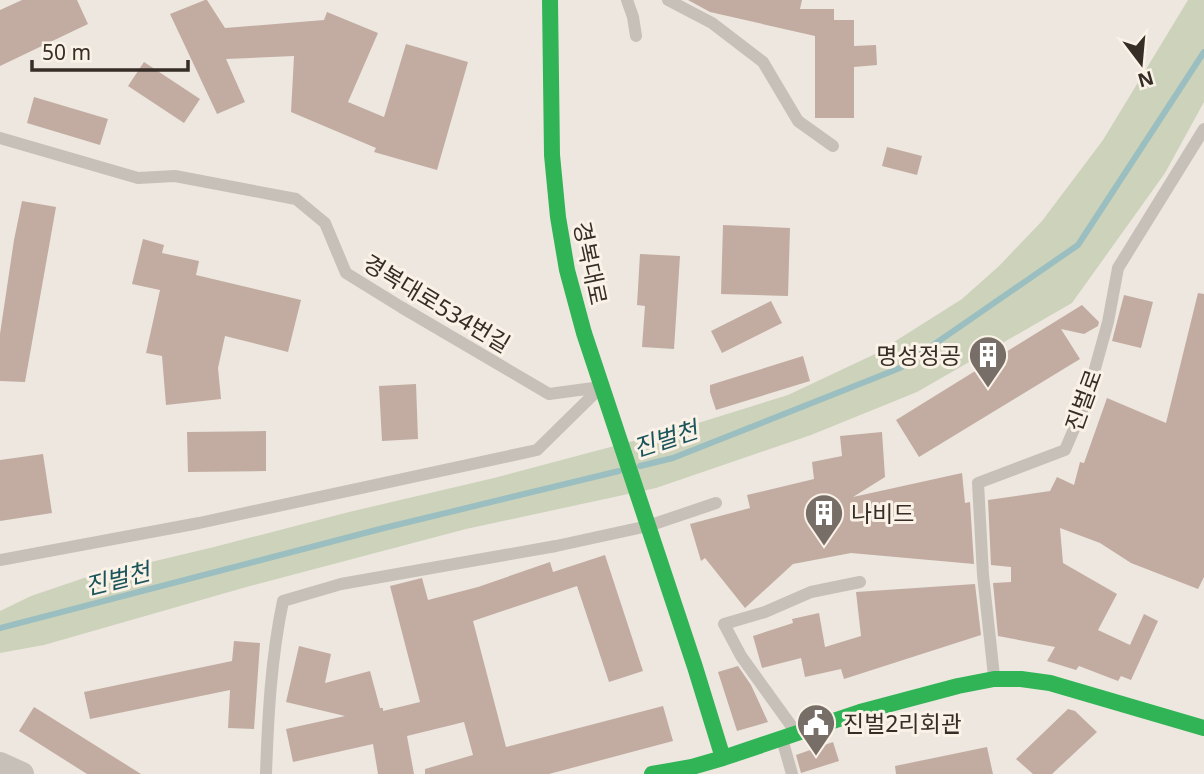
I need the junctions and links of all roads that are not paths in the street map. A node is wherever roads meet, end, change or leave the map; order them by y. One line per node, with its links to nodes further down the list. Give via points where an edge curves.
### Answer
1 (550, 0): 8 (street, 경복대로, via 555,203 572,293)
2 (627, 0): 4 (lane)
3 (668, 0): 7 (lane, via 712,23 763,62 798,121)
4 (636, 36)
5 (1204, 129): 13 (lane, 진벌로, via 1118,268 1086,401 1065,450 978,483)
6 (0, 138): 8 (lane, 경복대로534번길, via 138,178 175,176 296,198 325,223 346,273 549,394)
7 (833, 146)
8 (601, 387): 10 (street, 경복대로); 11 (lane, via 537,450 199,523)
9 (716, 503): 10 (lane)
10 (646, 521): 16 (street, 경복대로); 19 (lane, via 556,546 341,583 283,601 269,700)
11 (0, 560)
12 (860, 582): 15 (lane, via 811,592 724,624)
13 (994, 679): 14 (street, via 1050,683); 15 (street, via 860,712)
14 (1204, 728)
15 (789, 736): 16 (street); 21 (lane)
16 (723, 758): 20 (street)
17 (0, 764): 18 (street)
18 (22, 774)
19 (266, 774)
20 (652, 774)
21 (792, 774)

